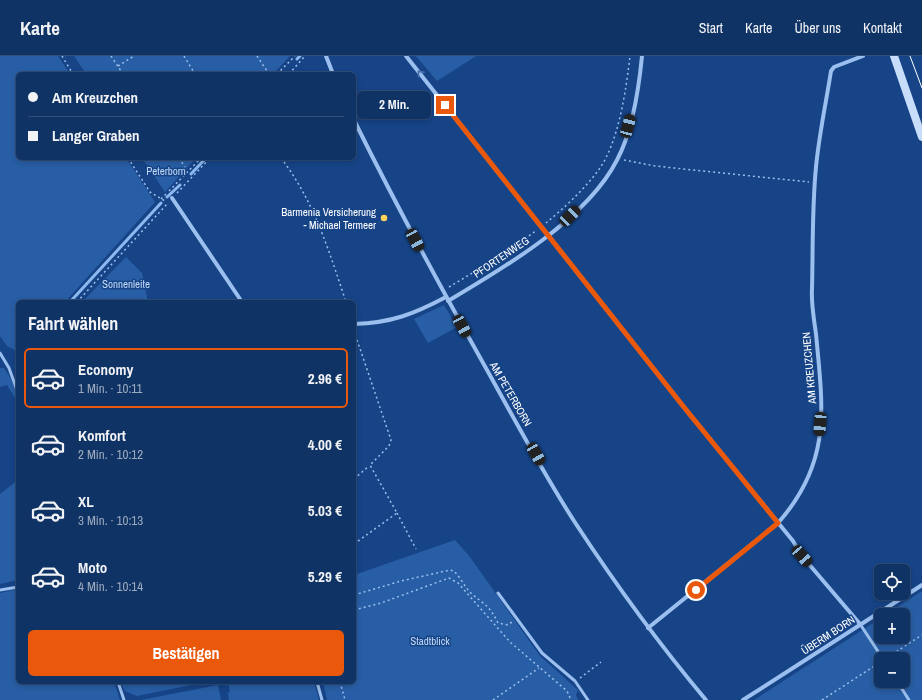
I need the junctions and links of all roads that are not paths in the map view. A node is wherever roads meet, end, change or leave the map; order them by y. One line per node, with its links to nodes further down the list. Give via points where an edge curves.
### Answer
1 (326, 56): 6 (street)
2 (406, 56): 10 (street, one-way to 2)
3 (642, 56): 10 (street, PFORTENWEG, via 636,99 618,158 608,176 592,195)
4 (864, 56): 16 (street, AM KREUZCHEN, via 834,67 831,71 815,182 812,292 822,401 820,435 810,476 792,507)
5 (894, 56): 8 (main road)
6 (332, 72)
7 (356, 124): 11 (street, AM PETERBORN, via 394,202)
8 (922, 137)
9 (172, 198): 12 (street)
10 (548, 235): 11 (street, PFORTENWEG, via 497,272); 16 (street)
11 (447, 299): 13 (street, PFORTENWEG, via 406,317 374,324); 22 (street, AM PETERBORN, via 575,522)
12 (241, 300)
13 (356, 324)
14 (0, 353): 15 (lane)
15 (16, 388)
16 (778, 523): 21 (street, via 802,556); 22 (street, AM KREUZCHEN)
17 (922, 585): 21 (street, ÜBERM BORN)
18 (16, 587): 19 (lane)
19 (0, 590)
20 (498, 592): 29 (lane, via 542,653 575,681)
21 (860, 624): 23 (lane); 31 (street, ÜBERM BORN)
22 (648, 628): 30 (street, AM PETERBORN)
23 (879, 652)
24 (119, 684): 27 (lane)
25 (318, 684): 28 (lane)
26 (901, 688): 32 (lane)
27 (124, 700)
28 (322, 700)
29 (588, 700)
30 (706, 700)
31 (743, 700)
32 (909, 700)

